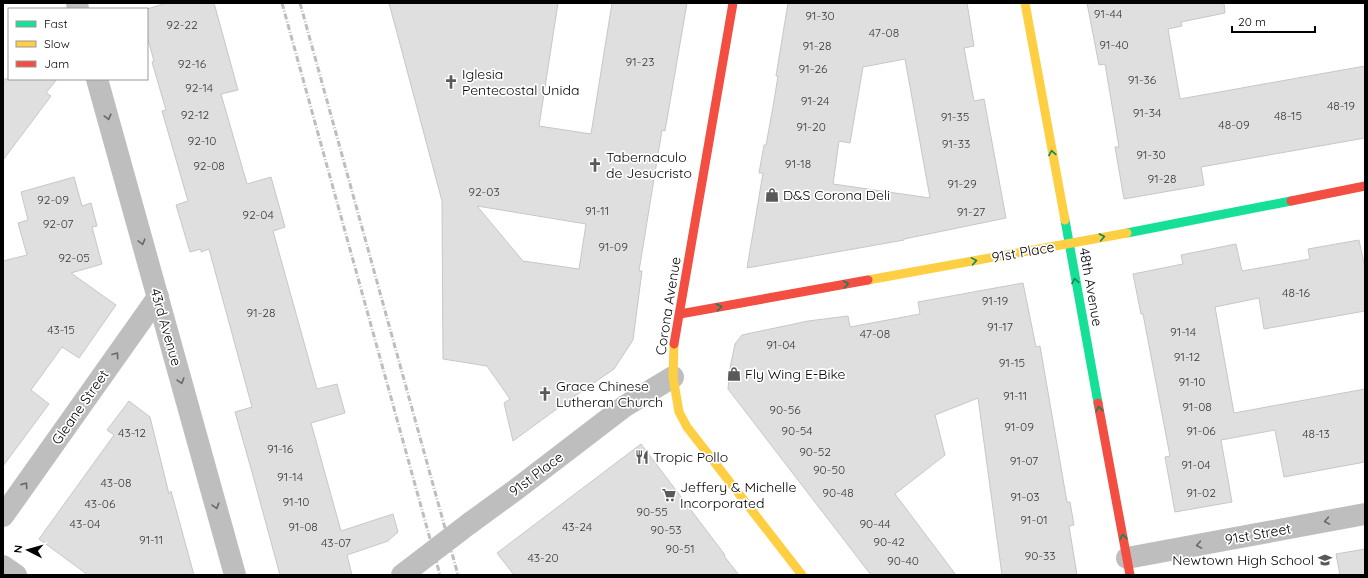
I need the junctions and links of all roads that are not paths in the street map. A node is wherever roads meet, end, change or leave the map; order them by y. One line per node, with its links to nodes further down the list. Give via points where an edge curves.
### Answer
1 (734, 3): 7 (street, Corona Avenue)
2 (1026, 3): 5 (street, 48th Avenue, one-way to 2)
3 (97, 80): 6 (street, 43rd Avenue, one-way to 6)
4 (1365, 186): 5 (street, 91st Place, one-way to 4)
5 (1069, 244): 7 (street, 91st Place, one-way to 5); 12 (street, 48th Avenue, one-way to 5)
6 (158, 297): 10 (street, Gleane Street, one-way to 6); 14 (street, 43rd Avenue, one-way to 14)
7 (680, 314): 8 (street, Corona Avenue, via 674,342)
8 (673, 377): 15 (street, 91st Place, bridge, via 625,406); 16 (street, Corona Avenue, via 679,412 687,427)
9 (1365, 514): 12 (street, 91st Street, one-way to 12)
10 (3, 516)
11 (3, 566): 13 (street)
12 (1128, 566)
13 (16, 575)
14 (235, 575)
15 (402, 575)
16 (802, 575)

